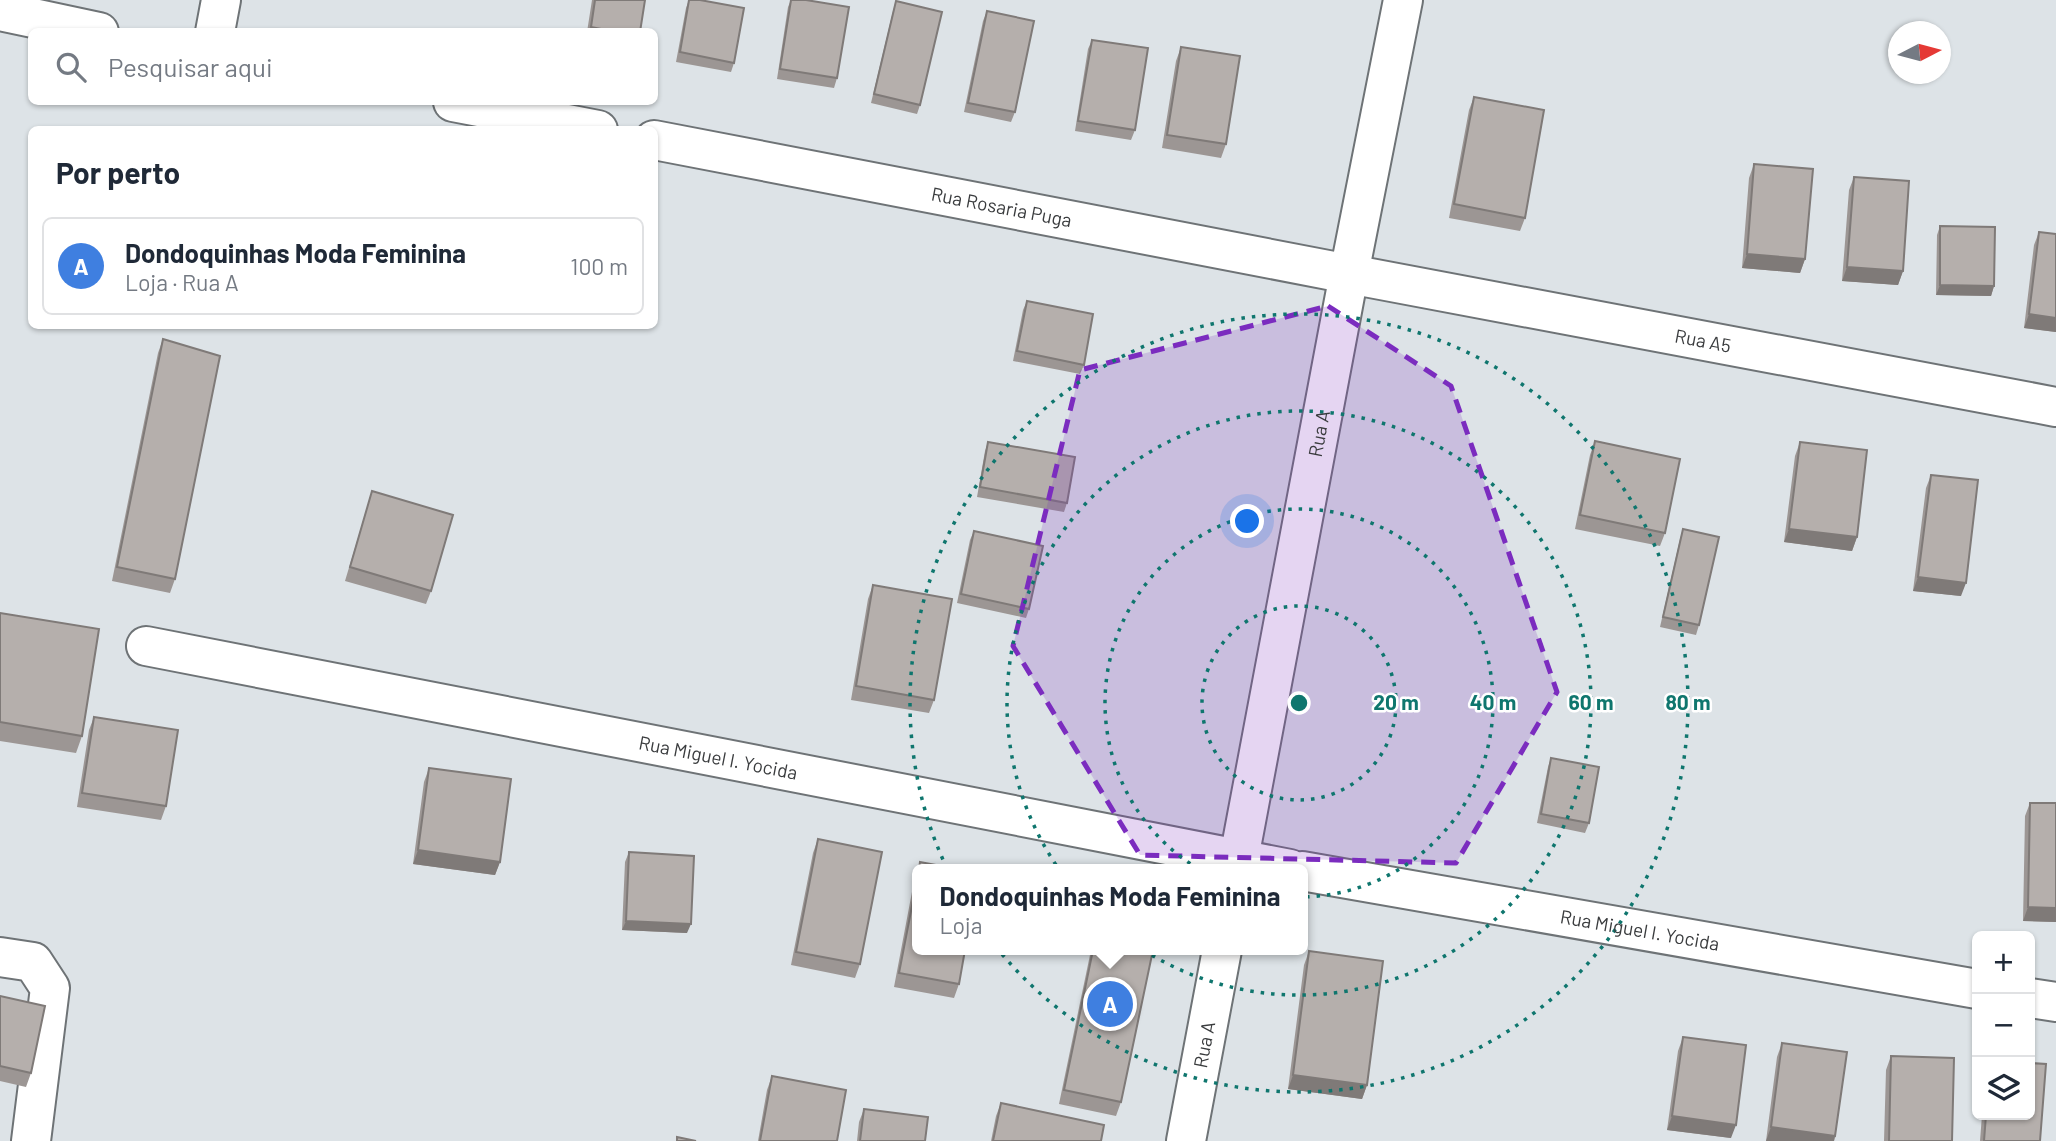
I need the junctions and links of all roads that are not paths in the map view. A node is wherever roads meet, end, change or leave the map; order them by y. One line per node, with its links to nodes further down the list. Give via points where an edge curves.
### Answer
1 (221, 0): 5 (street)
2 (1403, 0): 9 (street, Rua A)
3 (0, 11): 4 (street)
4 (80, 28)
5 (216, 28)
6 (469, 105): 7 (street)
7 (577, 126)
8 (658, 141): 9 (street, Rua Rosaria Puga)
9 (1349, 274): 10 (street, Rua A5); 13 (street, Rua A)
10 (2056, 407)
11 (146, 646): 12 (street, Rua Miguel I. Yocida)
12 (1233, 864)
13 (1238, 864)
14 (1308, 873): 17 (street, Rua Miguel I. Yocida)
15 (1221, 955): 21 (street, Rua A)
16 (0, 957): 20 (street, via 33,962 50,988)
17 (1972, 988)
18 (2035, 999): 19 (street)
19 (2056, 1002)
20 (31, 1141)
21 (1186, 1141)

